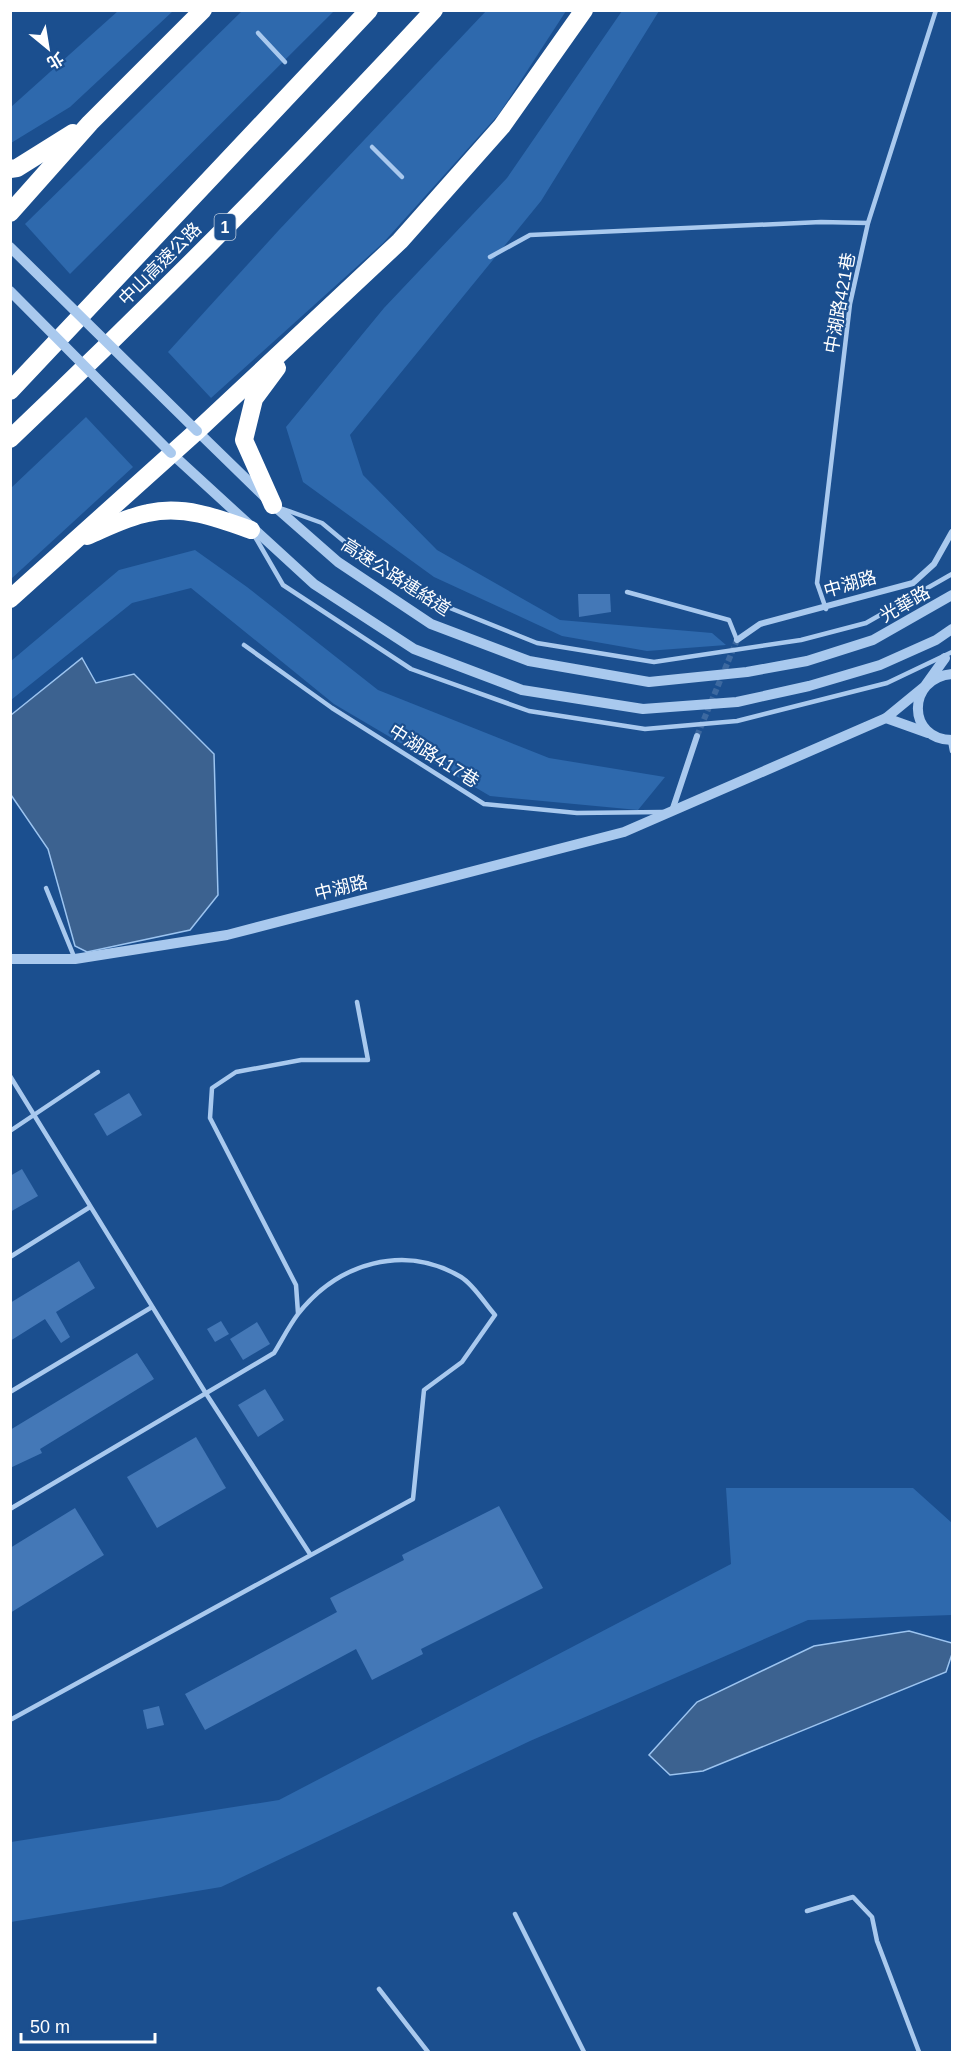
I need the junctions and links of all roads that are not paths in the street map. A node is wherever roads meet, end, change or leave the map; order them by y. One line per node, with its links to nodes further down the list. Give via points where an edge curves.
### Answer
1 (202, 10): 8 (highway)
2 (369, 10): 18 (highway, 中山高速公路 / 1)
3 (434, 10): 20 (highway, 中山高速公路 / 1, via 342,110)
4 (584, 10): 17 (highway, via 502,126 400,241)
5 (936, 10): 13 (lane, 中湖路421巷)
6 (258, 33): 7 (lane)
7 (285, 62)
8 (90, 123): 10 (highway); 12 (highway)
9 (372, 147): 11 (lane)
10 (10, 169)
11 (402, 177)
12 (10, 213)
13 (868, 223): 15 (lane, via 530,235); 30 (lane, 中湖路421巷, via 850,304 817,583)
14 (10, 247): 19 (street, 高速公路連絡道, bridge)
15 (490, 257)
16 (10, 291): 21 (street, bridge)
17 (303, 332): 19 (highway); 22 (highway, via 254,399 244,440)
18 (10, 391)
19 (197, 432): 21 (highway); 22 (street, 高速公路連絡道)
20 (10, 439)
21 (171, 453): 23 (street); 25 (highway)
22 (273, 505): 26 (lane, 光華路, via 322,523 352,548 440,604 537,643 654,662 801,640 866,623); 33 (street, 高速公路連絡道, via 338,562 431,624 529,661 649,682 807,661)
23 (251, 530): 25 (highway, via 203,513 175,510 147,513); 31 (street, via 314,584 414,649 522,690 643,709 737,702 809,686 880,665); 35 (lane, via 283,585 411,669 529,711 645,729 737,721 887,683)
24 (952, 532): 30 (street, 中湖路, via 934,564 913,583)
25 (77, 540): 29 (highway)
26 (952, 574)
27 (627, 592): 32 (lane, via 729,620)
28 (952, 596): 33 (street, 光華路)
29 (10, 599)
30 (826, 609): 32 (street, 中湖路, via 760,624)
31 (952, 629)
32 (737, 640)
33 (873, 640)
34 (244, 645): 42 (lane, 中湖路417巷, via 332,708 484,804 577,813)
35 (949, 655): 37 (street)
36 (952, 674): 37 (street, via 933,679)
37 (925, 686): 38 (street, 中湖路); 39 (street, via 919,696 919,718)
38 (886, 718): 39 (street); 42 (street, 中湖路)
39 (933, 735): 41 (street)
40 (697, 736): 42 (street)
41 (952, 743)
42 (672, 812): 45 (street, 中湖路, via 624,832 227,935)
43 (46, 888): 45 (lane)
44 (10, 959): 45 (street, 中湖路)
45 (75, 959)
46 (357, 1002): 54 (lane, via 368,1060 301,1060 236,1072 212,1088 210,1118 297,1286)
47 (98, 1071): 49 (lane)
48 (10, 1076): 49 (lane)
49 (34, 1117): 50 (lane); 51 (lane)
50 (10, 1131)
51 (90, 1206): 52 (lane); 53 (lane)
52 (10, 1257)
53 (152, 1307): 55 (lane); 56 (lane)
54 (298, 1313): 56 (lane, via 274,1353); 58 (lane, via 333,1280 371,1263 412,1258 462,1278 495,1315 462,1362 424,1390 413,1499)
55 (10, 1392)
56 (205, 1392): 57 (lane); 58 (lane)
57 (10, 1509)
58 (310, 1554): 59 (lane)
59 (10, 1720)
60 (807, 1911): 65 (lane, via 853,1897 872,1917 877,1941)
61 (515, 1914): 64 (lane)
62 (379, 1989): 63 (lane)
63 (428, 2052)
64 (584, 2052)
65 (919, 2052)

